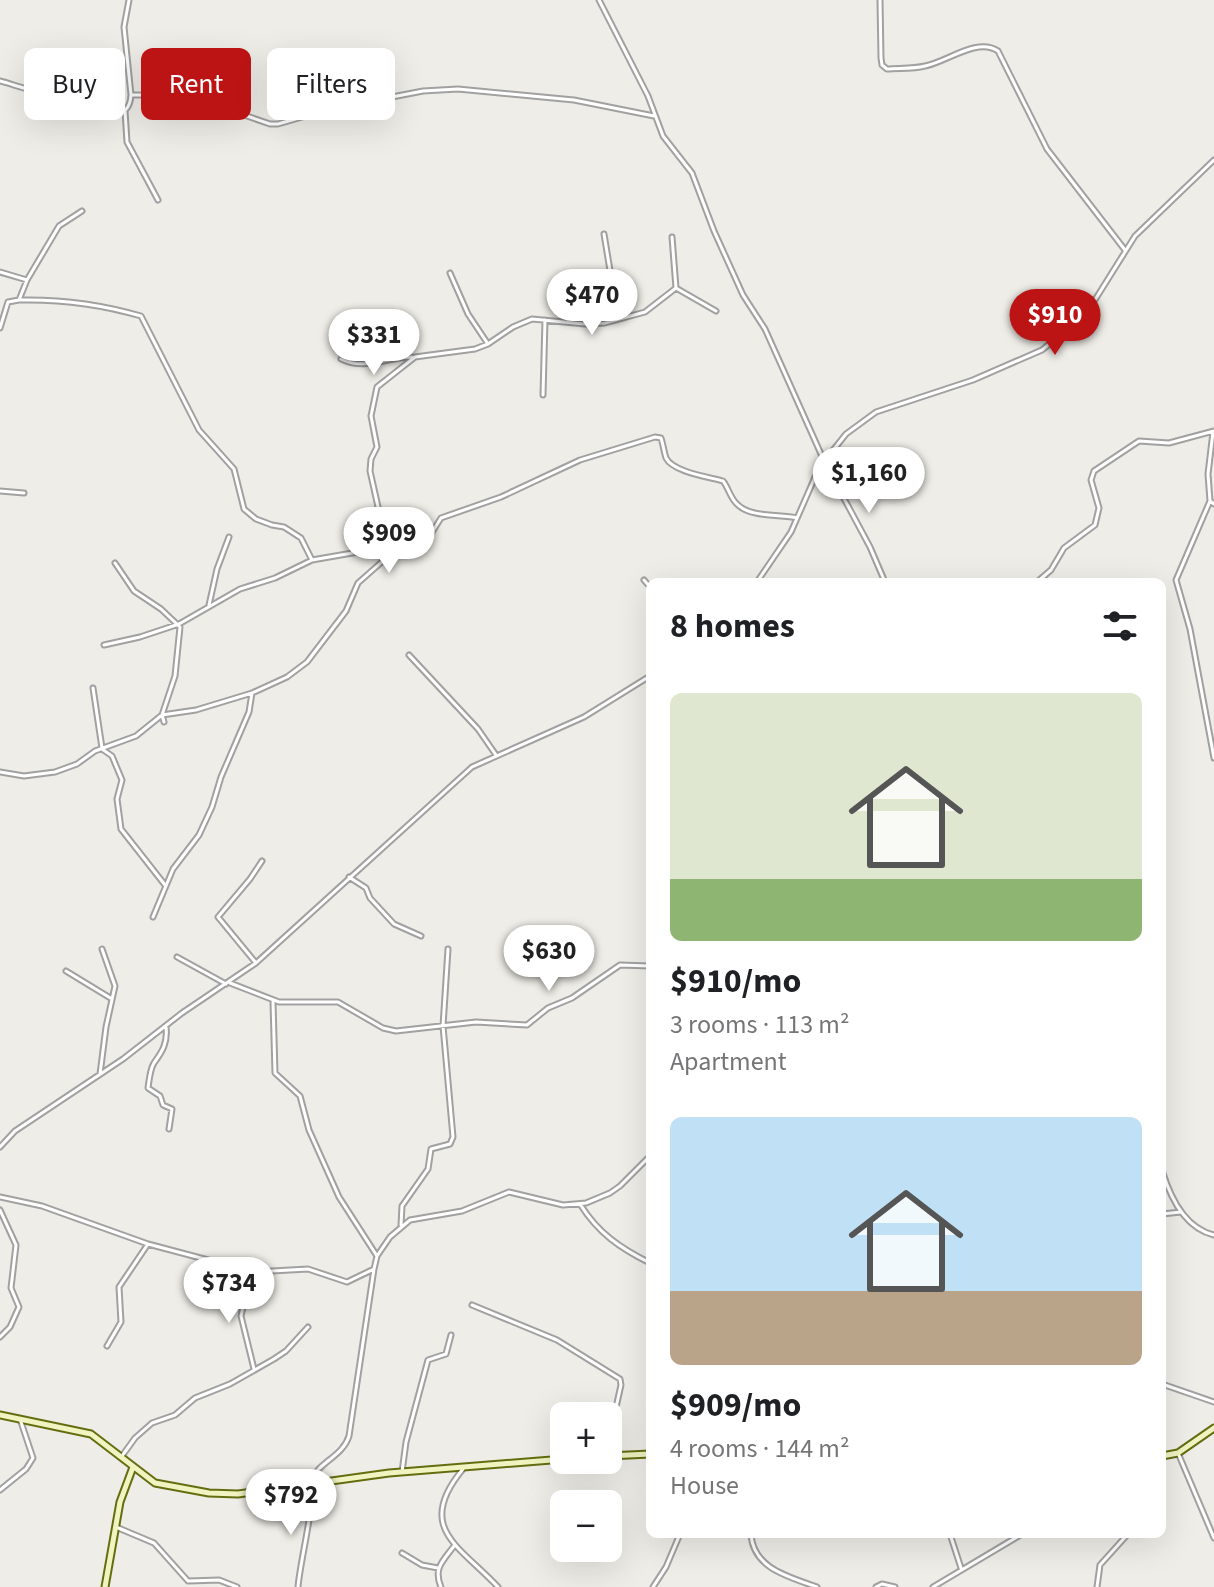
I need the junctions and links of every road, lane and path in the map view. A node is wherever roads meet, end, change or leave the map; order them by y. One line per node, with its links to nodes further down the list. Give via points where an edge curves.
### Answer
1 (129, 0): 6 (street, via 124,27)
2 (599, 0): 8 (street)
3 (880, 0): 14 (street, via 881,58 887,69 926,66 979,48 998,51 1047,149)
4 (0, 81): 5 (street)
5 (24, 87)
6 (131, 95): 7 (street); 8 (street, via 186,95 270,124 423,91 458,89 574,100)
7 (125, 111): 10 (street, via 127,142)
8 (654, 116): 29 (street, via 692,173 738,283 765,329)
9 (1214, 160): 14 (street)
10 (158, 200)
11 (82, 211): 17 (street, via 59,226)
12 (604, 234): 21 (street)
13 (672, 237): 18 (street)
14 (1126, 250): 29 (street, via 1093,303 1042,350 876,412 846,434)
15 (0, 272): 17 (street)
16 (450, 273): 24 (street)
17 (27, 280): 19 (street)
18 (676, 288): 20 (street); 21 (street, via 645,312)
19 (19, 300): 23 (street, via 8,302); 37 (street, via 58,299 141,316 199,430 234,469 244,509 301,538)
20 (716, 311)
21 (618, 319): 22 (street, via 585,324)
22 (545, 320): 24 (street, via 523,322); 27 (street)
23 (0, 328)
24 (488, 344): 25 (street)
25 (415, 357): 26 (street, via 367,365); 35 (street, via 373,396 377,447 370,471)
26 (341, 359)
27 (543, 395)
28 (1213, 432): 32 (street, via 1208,474); 41 (street, via 1169,443 1139,441 1094,471 1091,480 1099,508 1095,525 1064,548)
29 (825, 463): 33 (street); 40 (street)
30 (0, 491): 31 (street)
31 (24, 493)
32 (1212, 503): 55 (street, via 1176,580)
33 (797, 518): 36 (street, via 743,508 723,481 667,461 661,438 655,437 580,460 501,497 447,515 431,534); 39 (street)
34 (229, 537): 44 (street)
35 (387, 547): 36 (street); 37 (street)
36 (391, 555): 50 (street, via 358,583 346,611 307,662)
37 (312, 560): 44 (street)
38 (115, 563): 45 (street, via 134,591)
39 (760, 578)
40 (883, 578)
41 (1042, 578)
42 (644, 580): 43 (street)
43 (646, 582)
44 (209, 605): 45 (street)
45 (179, 624): 46 (street); 51 (street, via 175,676)
46 (104, 645)
47 (409, 655): 54 (street)
48 (646, 678): 54 (street, via 575,721)
49 (93, 688): 53 (street)
50 (252, 693): 51 (street); 59 (street, via 212,807)
51 (162, 715): 52 (street); 53 (street, via 136,736)
52 (164, 722)
53 (101, 748): 56 (street, via 55,772); 59 (street, via 112,756 122,780 117,799 121,829)
54 (496, 755): 58 (street, via 456,780)
55 (1214, 758)
56 (0, 772)
57 (262, 861): 65 (street, via 218,917)
58 (349, 877): 61 (street, via 366,888 394,924); 65 (street)
59 (165, 885): 60 (street)
60 (153, 917)
61 (421, 936)
62 (102, 949): 69 (street, via 115,984)
63 (448, 949): 71 (street)
64 (177, 957): 68 (street)
65 (256, 963): 68 (street)
66 (646, 966): 71 (street, via 620,965 527,1025)
67 (66, 971): 69 (street)
68 (227, 983): 70 (street); 72 (street)
69 (112, 999): 73 (street)
70 (273, 1001): 71 (street, via 338,1002 396,1031); 86 (street, via 275,1073 300,1096 339,1197)
71 (443, 1026): 83 (street, via 453,1137 450,1144 431,1149 428,1169 402,1206)
72 (166, 1027): 73 (street); 74 (street, via 148,1088 172,1109)
73 (100, 1074): 75 (street, via 15,1131)
74 (169, 1129)
75 (0, 1147)
76 (646, 1160): 79 (street, via 620,1186)
77 (1166, 1179): 81 (street)
78 (0, 1198): 85 (street, via 68,1214)
79 (580, 1204): 83 (street, via 509,1192 462,1211); 87 (street, via 607,1238)
80 (0, 1210): 93 (street, via 16,1245 11,1288 19,1307)
81 (1181, 1212): 82 (street); 84 (street, via 1193,1227)
82 (1166, 1214)
83 (401, 1225): 86 (street)
84 (1214, 1235)
85 (148, 1244): 88 (street); 94 (street, via 119,1287 121,1322)
86 (377, 1256): 89 (street)
87 (646, 1261)
88 (242, 1269): 89 (street, via 308,1269 347,1282); 95 (street, via 248,1283 241,1316)
89 (374, 1269): 111 (street, via 349,1436 343,1449 312,1476)
90 (472, 1305): 97 (street, via 557,1340 620,1379)
91 (308, 1327): 95 (street, via 286,1351)
92 (451, 1335): 110 (street, via 446,1354 428,1360)
93 (0, 1337)
94 (107, 1346)
95 (254, 1370): 106 (street, via 152,1423)
96 (1166, 1385): 98 (street)
97 (617, 1402)
98 (1214, 1402)
99 (0, 1415): 100 (main road)
100 (20, 1419): 106 (main road, via 91,1434); 112 (street, via 33,1458)
101 (1214, 1428): 102 (main road)
102 (1178, 1453): 105 (main road); 119 (street)
103 (646, 1454): 104 (main road)
104 (622, 1455)
105 (1166, 1455)
106 (122, 1456): 109 (main road)
107 (550, 1460): 108 (main road)
108 (466, 1466): 110 (main road); 120 (street, via 449,1485 442,1507 445,1532)
109 (133, 1467): 111 (main road, via 164,1487 209,1493); 113 (main road)
110 (402, 1472): 111 (main road)
111 (312, 1483): 124 (street)
112 (0, 1490)
113 (116, 1527): 125 (main road); 126 (street, via 154,1543 188,1581 219,1580)
114 (678, 1538): 130 (street)
115 (752, 1538): 131 (street, via 767,1566)
116 (951, 1538): 123 (street)
117 (1015, 1538): 123 (street)
118 (1124, 1538): 135 (street, via 1100,1565)
119 (1214, 1538)
120 (454, 1546): 122 (street); 129 (street)
121 (402, 1553): 122 (street)
122 (438, 1568): 128 (street)
123 (961, 1568): 134 (street)
124 (298, 1586): 127 (street)
125 (105, 1587)
126 (237, 1587)
127 (290, 1587)
128 (441, 1587)
129 (498, 1587)
130 (653, 1587)
131 (817, 1587)
132 (876, 1587): 133 (street)
133 (895, 1587)
134 (933, 1587)
135 (1097, 1587)

